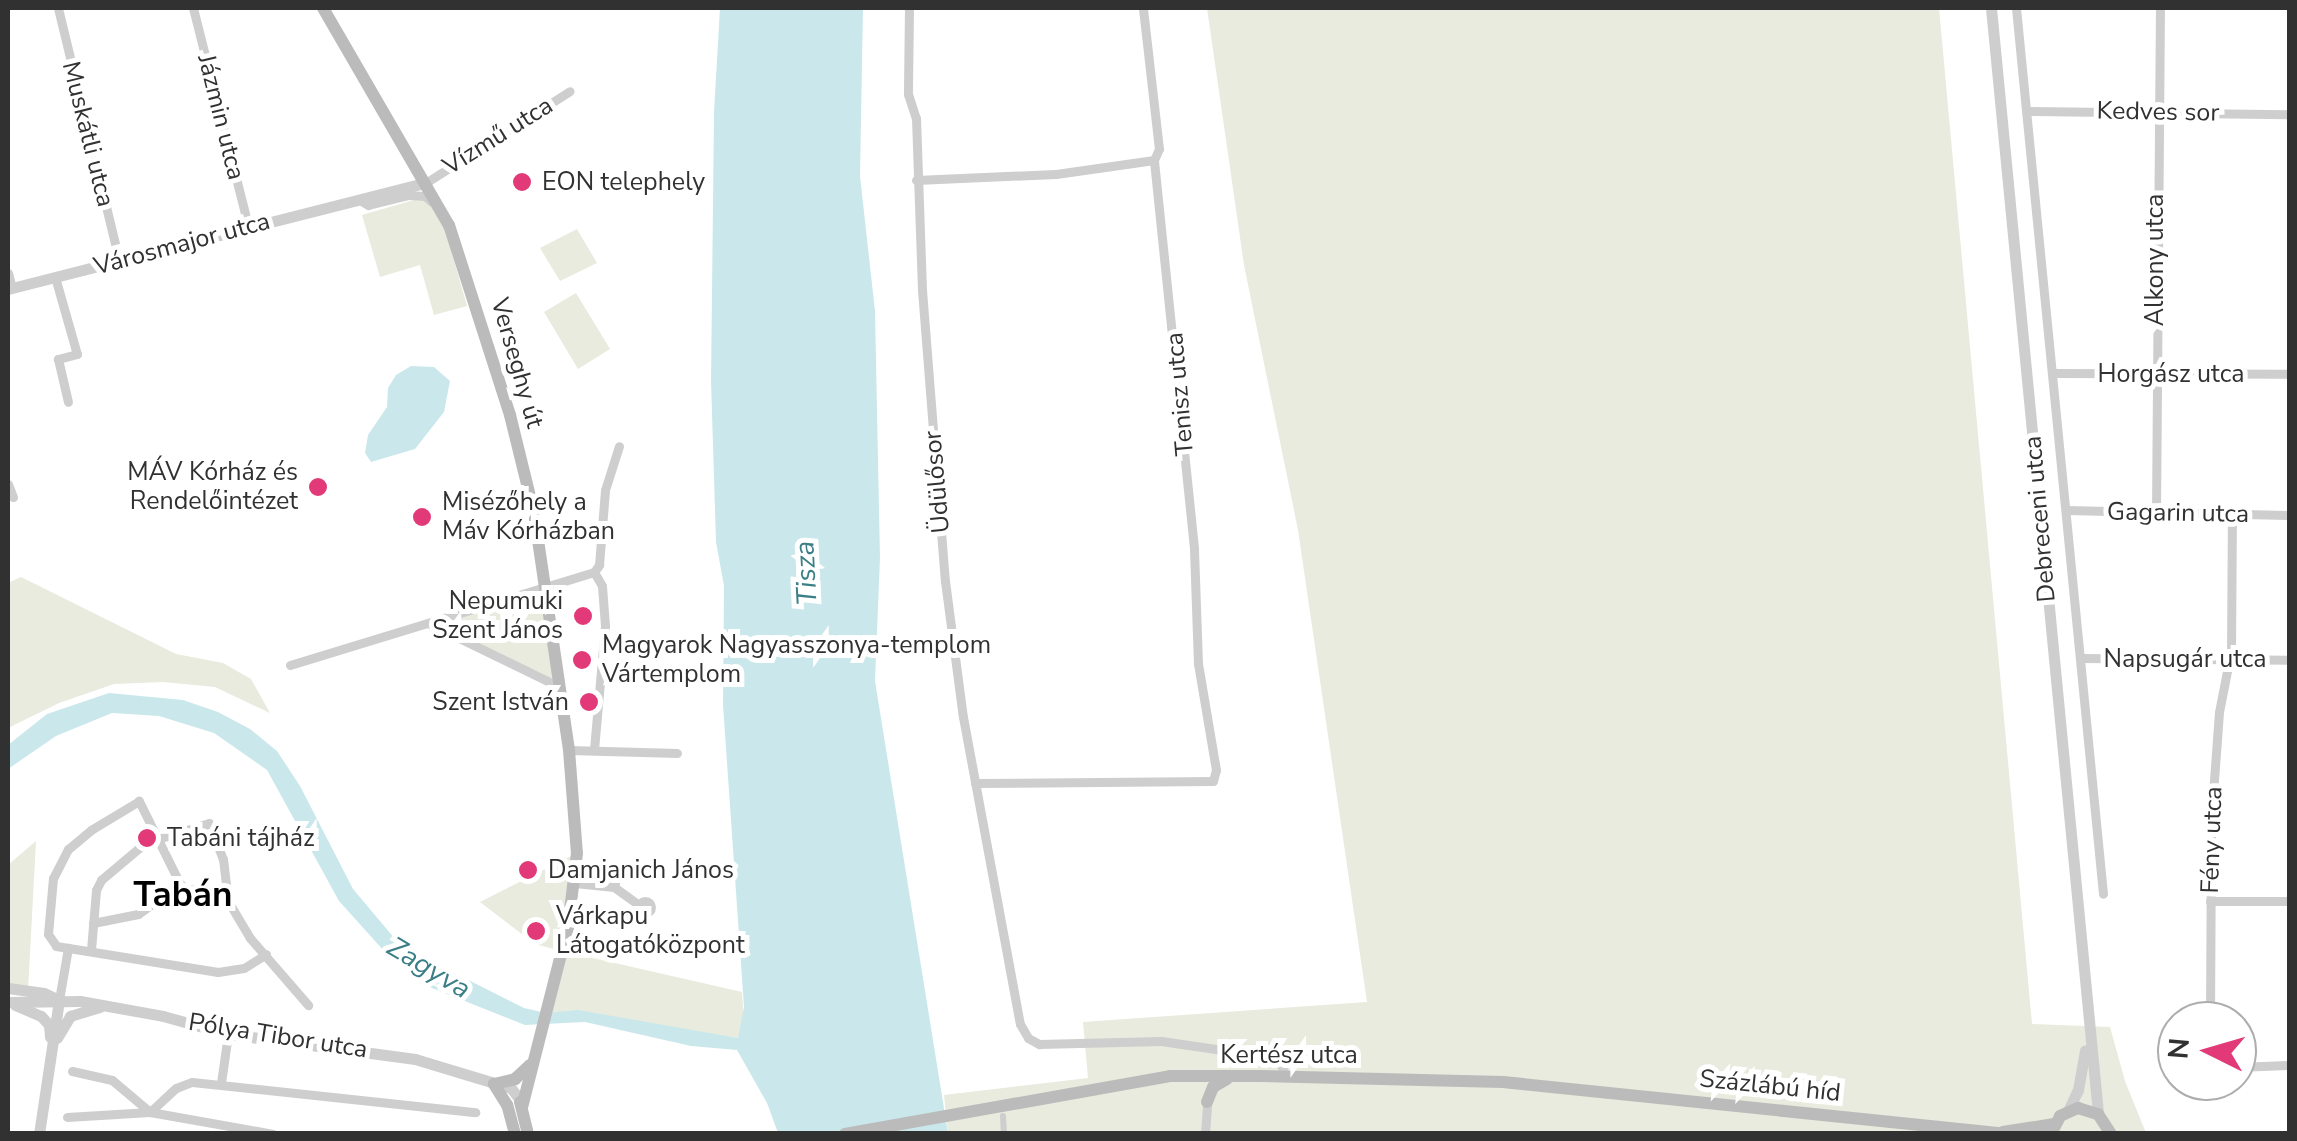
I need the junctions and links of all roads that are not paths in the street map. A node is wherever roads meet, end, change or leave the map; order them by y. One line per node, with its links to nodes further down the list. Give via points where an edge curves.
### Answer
1 (58, 8): 19 (street, Muskátli utca)
2 (193, 8): 18 (street, Jázmin utca)
3 (323, 8): 15 (main road, Verseghy út)
4 (910, 8): 14 (street, Üdülősor)
5 (1143, 8): 13 (street, Tenisz utca, via 1159,149)
6 (1991, 8): 66 (street, Debreceni utca)
7 (2016, 8): 10 (street, Debreceni utca)
8 (2160, 8): 11 (street, Alkony utca)
9 (570, 91): 15 (street, Vízmű utca)
10 (2026, 111): 11 (street, Kedves sor); 23 (street, Debreceni utca)
11 (2156, 112): 12 (street, Kedves sor); 24 (street, Alkony utca)
12 (2290, 114)
13 (1154, 160): 14 (street, via 1056,174); 45 (street, Tenisz utca, via 1213,781)
14 (916, 180): 45 (street, Üdülősor, via 944,564)
15 (426, 182): 16 (street, Városmajor utca); 17 (main road, Verseghy út)
16 (356, 197): 17 (street, Városmajor utca, via 368,205 425,196); 18 (street, Városmajor utca)
17 (443, 212): 35 (main road, Verseghy út, via 510,415)
18 (248, 226): 19 (street, Városmajor utca)
19 (119, 260): 21 (street, Városmajor utca)
20 (8, 273): 22 (street)
21 (55, 277): 22 (street, Városmajor utca); 26 (street, via 76,354 58,359)
22 (10, 289)
23 (2052, 373): 24 (street, Horgász utca); 30 (street, Debreceni utca)
24 (2158, 374): 25 (street, Horgász utca); 31 (street, Alkony utca)
25 (2290, 374)
26 (68, 402)
27 (619, 446): 34 (street, via 605,490)
28 (8, 484): 29 (street)
29 (12, 497)
30 (2066, 510): 31 (street, Gagarin utca); 37 (street, Debreceni utca)
31 (2156, 513): 32 (street, Gagarin utca)
32 (2232, 514): 33 (street, Gagarin utca); 38 (street)
33 (2290, 515)
34 (594, 572): 35 (street); 42 (street, via 602,586 605,626)
35 (548, 587): 36 (street); 41 (main road, Verseghy út)
36 (428, 623): 40 (street); 41 (street)
37 (2080, 658): 38 (street, Napsugár utca); 51 (street, Debreceni utca)
38 (2230, 660): 39 (street, Napsugár utca); 53 (street, Fény utca, via 2215,754)
39 (2290, 660)
40 (290, 664)
41 (560, 687): 43 (main road, Verseghy út)
42 (594, 749): 43 (street); 44 (street)
43 (569, 750): 48 (main road, Verseghy út)
44 (677, 753)
45 (974, 783): 75 (street, Üdülősor, via 1018,1015 1028,1038 1046,1046 1161,1041 1277,1058)
46 (159, 836): 49 (street); 52 (street, via 209,824 224,859); 56 (street, via 101,880); 57 (street, via 140,801 68,849 54,878 48,934 56,946)
47 (627, 868): 50 (street, via 618,871)
48 (575, 882): 50 (street); 69 (main road, Verseghy út)
49 (180, 884): 52 (street); 56 (street, via 138,914)
50 (614, 887): 55 (street)
51 (2103, 894)
52 (228, 901): 59 (street)
53 (2210, 901): 54 (street); 62 (street, Fény utca)
54 (2290, 901)
55 (639, 905)
56 (93, 922): 58 (street)
57 (68, 948): 58 (street); 61 (street)
58 (91, 950): 59 (street, via 218,972 244,968)
59 (266, 954): 64 (street)
60 (8, 988): 61 (street)
61 (60, 1000): 63 (street); 65 (street, Pólya Tibor utca); 68 (street)
62 (2210, 1001)
63 (8, 1002): 68 (street, via 41,1016)
64 (308, 1005)
65 (108, 1006): 67 (street, Pólya Tibor utca); 68 (street, via 70,1016)
66 (2088, 1032): 82 (street); 86 (street)
67 (228, 1034): 77 (street); 78 (street, Pólya Tibor utca, via 415,1059)
68 (52, 1051): 92 (street)
69 (531, 1063): 78 (main road, via 515,1079); 80 (main road, Verseghy út)
70 (2290, 1065): 71 (street)
71 (2257, 1066)
72 (72, 1071): 83 (street, via 112,1080)
73 (1176, 1076): 76 (main road, Kertész utca); 81 (main road); 85 (main road, Kertész utca)
74 (1240, 1076): 75 (main road, Kertész utca); 76 (main road, Kertész utca); 81 (main road, via 1213,1087)
75 (1286, 1076): 79 (main road, Kertész utca)
76 (1204, 1078): 81 (main road)
77 (221, 1084): 83 (street, via 176,1088); 84 (street)
78 (494, 1084): 80 (street, Pólya Tibor utca); 94 (main road)
79 (1589, 1090): 89 (main road, Százlábú híd)
80 (519, 1100): 94 (main road, Verseghy út); 95 (main road)
81 (1208, 1102): 98 (street)
82 (2068, 1111): 86 (main road); 88 (main road)
83 (150, 1112): 87 (street); 93 (street)
84 (474, 1112)
85 (998, 1112): 96 (main road, Kertész utca); 97 (street)
86 (2098, 1114): 90 (main road)
87 (67, 1117)
88 (2052, 1129): 91 (main road)
89 (1976, 1131): 91 (main road)
90 (2114, 1132)
91 (2005, 1133)
92 (39, 1134)
93 (273, 1134)
94 (515, 1134)
95 (528, 1134)
96 (845, 1134)
97 (1004, 1134)
98 (1205, 1134)

